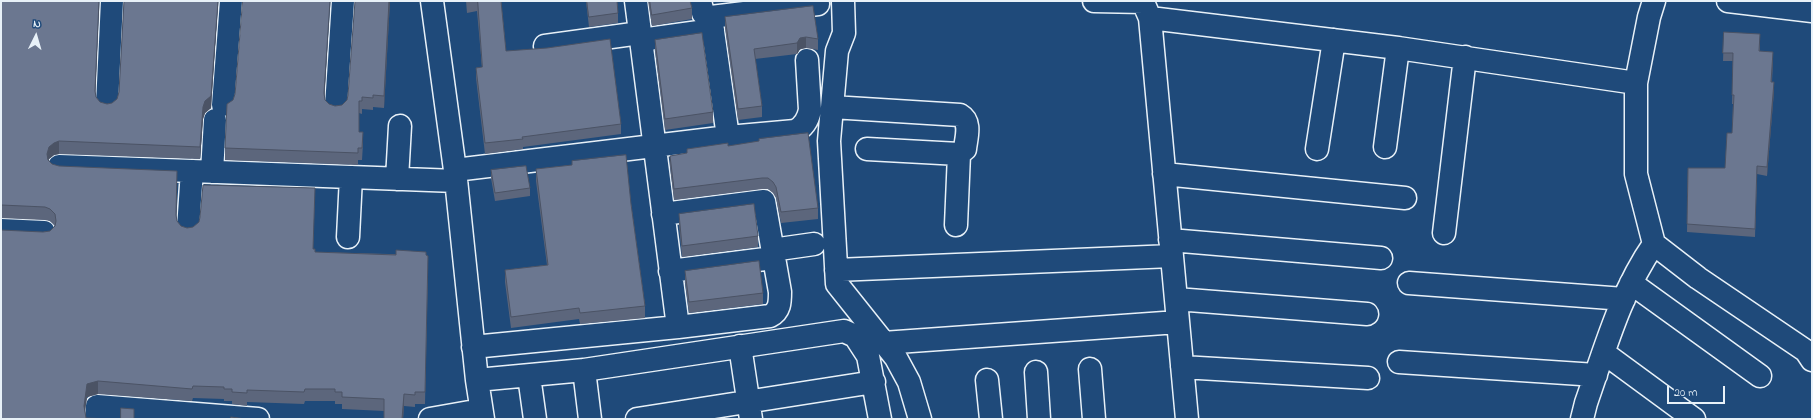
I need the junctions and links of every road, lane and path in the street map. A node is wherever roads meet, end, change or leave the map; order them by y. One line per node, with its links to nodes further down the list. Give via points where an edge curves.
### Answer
1 (112, 1): 21 (street)
2 (231, 1): 32 (street, via 219,113)
3 (343, 1): 22 (street)
4 (432, 1): 34 (street)
5 (636, 1): 14 (street)
6 (843, 1): 23 (street, via 844,33 837,51)
7 (1094, 1): 13 (street, via 1143,2)
8 (1654, 1): 20 (street)
9 (1728, 1): 11 (street)
10 (818, 4): 12 (street)
11 (1812, 11)
12 (708, 16): 14 (street); 25 (street)
13 (1150, 18): 15 (street); 33 (street)
14 (641, 36): 16 (street); 26 (street)
15 (1334, 40): 17 (street); 29 (street)
16 (545, 46)
17 (1398, 48): 18 (street); 27 (street)
18 (1465, 57): 20 (street); 43 (street)
19 (807, 60): 25 (street, via 810,110 801,128 795,131)
20 (1636, 83): 46 (street, via 1636,174)
21 (107, 104)
22 (336, 106)
23 (832, 107): 30 (street, via 960,115 968,124 966,149); 50 (street, via 829,141)
24 (400, 126): 36 (street)
25 (728, 137): 26 (street)
26 (654, 146): 34 (street); 38 (street)
27 (1385, 147)
28 (867, 149): 30 (street)
29 (1317, 149)
30 (959, 154): 39 (street)
31 (59, 166): 32 (street)
32 (202, 171): 35 (street); 40 (street)
33 (1164, 174): 37 (street); 47 (street)
34 (455, 176): 36 (street); 60 (street)
35 (351, 177): 36 (street); 44 (street)
36 (397, 179)
37 (1405, 198)
38 (663, 214): 48 (street, via 764,201); 51 (street)
39 (956, 225)
40 (188, 228)
41 (1, 230): 42 (street)
42 (44, 232)
43 (1444, 233)
44 (348, 237)
45 (814, 244): 48 (street)
46 (1654, 244): 53 (street); 62 (street, via 1698,278 1806,351)
47 (1171, 248): 49 (street); 50 (street); 54 (street)
48 (772, 254): 51 (street); 57 (street, via 780,292 779,307 775,313 770,316)
49 (1381, 258)
50 (836, 270): 58 (street, via 837,284)
51 (670, 272): 57 (street)
52 (1409, 283): 53 (street)
53 (1627, 291): 61 (street); 70 (street)
54 (1176, 299): 55 (street); 56 (street)
55 (1367, 314)
56 (1178, 322): 58 (street); 64 (street)
57 (678, 327): 60 (street)
58 (883, 343): 84 (street, via 896,358 909,382)
59 (740, 346): 66 (street); 74 (street, via 844,331 855,336 862,345 868,356); 75 (street)
60 (473, 347): 72 (street)
61 (1604, 353): 68 (street); 90 (street)
62 (1812, 360)
63 (1399, 362): 68 (street)
64 (1182, 367): 71 (street); 88 (street)
65 (1090, 369): 87 (street)
66 (584, 370): 69 (street); 81 (street)
67 (1036, 372): 86 (street)
68 (1596, 375): 89 (street)
69 (530, 376): 72 (street); 80 (street)
70 (1760, 376)
71 (1368, 378)
72 (477, 380): 76 (street)
73 (987, 380): 85 (street)
74 (874, 382): 75 (street); 83 (street)
75 (749, 410): 82 (street)
76 (482, 414): 79 (street)
77 (96, 419): 78 (street, via 97,406)
78 (258, 419)
79 (430, 419)
80 (536, 419)
81 (590, 419)
82 (637, 419)
83 (880, 419)
84 (920, 419)
85 (991, 419)
86 (1039, 419)
87 (1094, 419)
88 (1187, 419)
89 (1582, 419)
90 (1694, 419)

